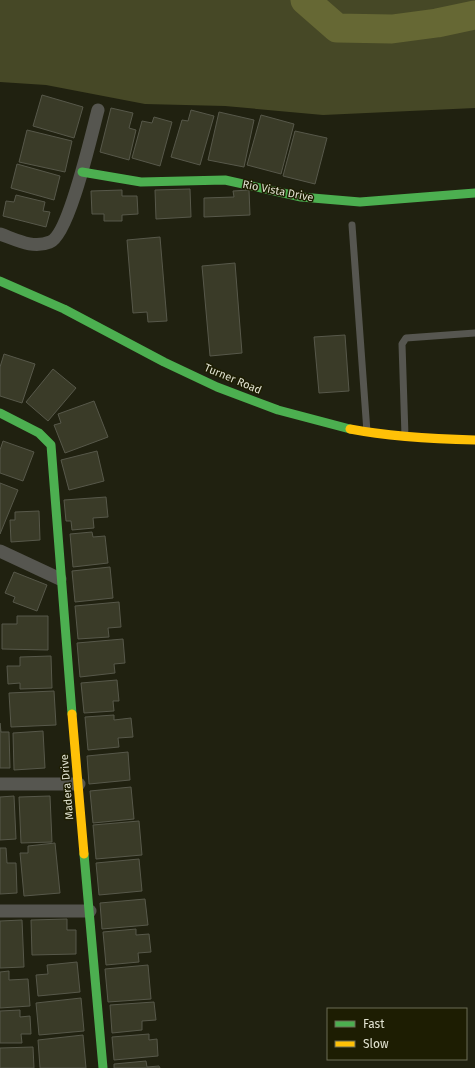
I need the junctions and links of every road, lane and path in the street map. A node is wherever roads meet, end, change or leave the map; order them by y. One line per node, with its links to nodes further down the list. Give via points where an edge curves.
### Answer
1 (98, 110): 2 (street)
2 (82, 172): 3 (street, Rio Vista Drive, via 141,182 225,180 301,197 360,202); 5 (street, via 62,230 52,241 36,246)
3 (475, 194)
4 (352, 225): 9 (lane)
5 (0, 234)
6 (0, 281): 9 (street, Turner Road, via 64,309 217,387 278,410 338,427)
7 (475, 334): 10 (lane, via 406,338 402,344)
8 (0, 413): 13 (street, Madera Drive, via 39,433 51,446)
9 (367, 432): 10 (street, Turner Road)
10 (405, 437): 11 (street, Turner Road)
11 (475, 440)
12 (0, 551): 13 (street)
13 (60, 579): 15 (street, Madera Drive)
14 (0, 784): 15 (street)
15 (79, 784): 17 (street, Madera Drive)
16 (0, 911): 17 (street)
17 (90, 911): 18 (street, Madera Drive)
18 (103, 1068)

